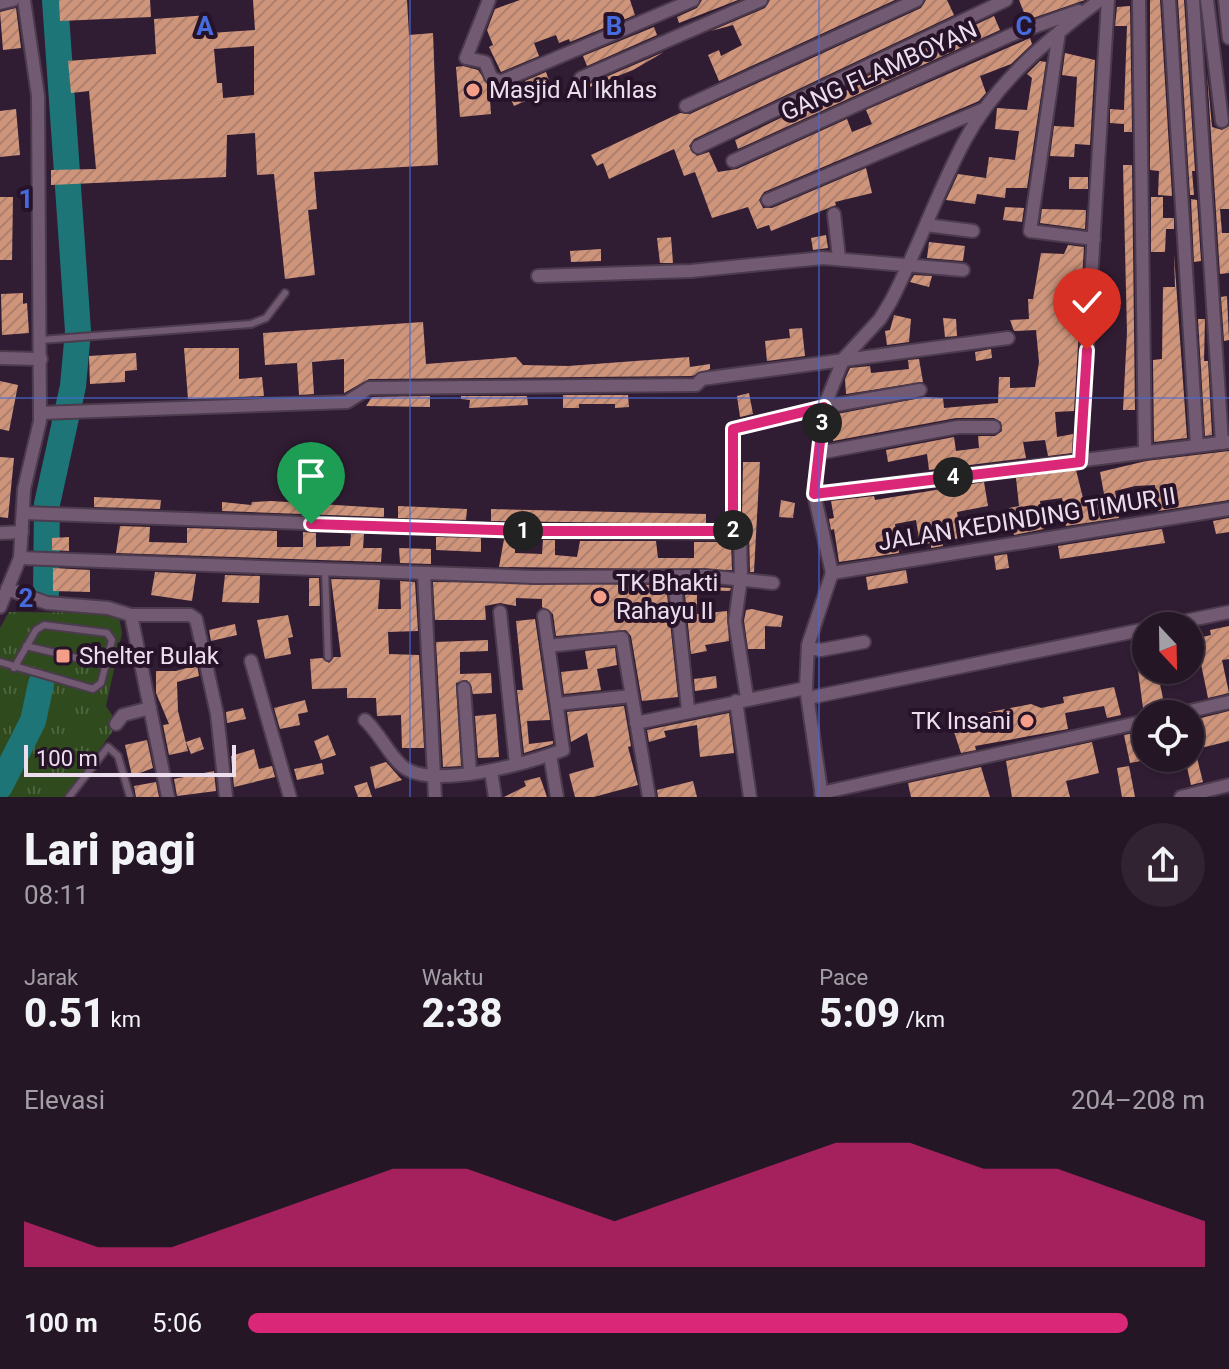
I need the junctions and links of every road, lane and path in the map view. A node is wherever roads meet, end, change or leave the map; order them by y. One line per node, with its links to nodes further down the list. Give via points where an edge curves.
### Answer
1 (13, 0): 14 (street)
2 (24, 0): 35 (street, via 38,96)
3 (489, 0): 4 (street, via 466,58 483,61 500,82)
4 (693, 0)
5 (761, 0): 18 (street)
6 (917, 0): 19 (street)
7 (1006, 0): 22 (street)
8 (1108, 0): 28 (street)
9 (1139, 0): 45 (street)
10 (1169, 0): 44 (street)
11 (1193, 0): 43 (street)
12 (1207, 0): 21 (street)
13 (1225, 0): 17 (street)
14 (0, 3)
15 (1095, 4): 16 (street); 23 (street, GANG FLAMBOYAN, via 1011,35)
16 (1059, 32): 20 (street); 28 (street, via 1030,231)
17 (1229, 38)
18 (581, 78)
19 (686, 106)
20 (984, 109): 24 (street); 26 (street)
21 (1222, 121)
22 (698, 147)
23 (733, 161)
24 (768, 200)
25 (834, 214): 29 (street)
26 (926, 225): 27 (street); 30 (street)
27 (973, 231)
28 (1094, 239): 47 (street)
29 (839, 258): 30 (street); 32 (street, via 691,271)
30 (911, 263): 31 (street); 37 (street, via 880,319)
31 (963, 270)
32 (538, 276)
33 (285, 293): 35 (lane, via 266,318 251,324)
34 (1008, 338): 37 (street)
35 (41, 340): 38 (street)
36 (0, 358): 38 (street)
37 (844, 358): 40 (street); 41 (street, via 699,382 369,388 347,402)
38 (41, 359): 41 (street)
39 (920, 390): 40 (street)
40 (824, 407): 46 (street); 51 (street, via 733,429)
41 (46, 413): 50 (street)
42 (994, 427): 46 (street, via 958,427)
43 (1225, 443): 44 (street)
44 (1197, 446): 45 (street)
45 (1145, 452): 47 (street)
46 (819, 453): 48 (street)
47 (1080, 462): 48 (street)
48 (814, 494): 56 (street)
49 (1229, 509): 56 (street, JALAN KEDINDING TIMUR II)
50 (28, 513): 51 (street, via 523,531); 52 (street)
51 (733, 531): 59 (street, via 741,535)
52 (22, 532): 53 (street); 54 (street)
53 (0, 533)
54 (26, 558): 55 (street); 61 (street)
55 (325, 570): 57 (street); 73 (lane)
56 (832, 573): 72 (street)
57 (424, 574): 58 (street); 95 (street)
58 (674, 577): 59 (street); 86 (street)
59 (741, 578): 60 (street); 81 (street, via 735,621)
60 (773, 583)
61 (7, 589): 62 (street); 65 (street, via 47,603)
62 (0, 607)
63 (500, 612): 92 (street)
64 (1229, 612): 67 (street)
65 (131, 615): 84 (street); 101 (street, via 196,619 217,714)
66 (544, 616): 71 (street)
67 (1204, 617)
68 (1132, 632): 79 (street)
69 (864, 642): 72 (street)
70 (26, 646): 76 (lane); 76 (lane, via 44,625 107,633 112,640); 77 (lane)
71 (548, 646): 80 (street, via 621,637); 83 (street)
72 (808, 648): 79 (street)
73 (328, 657)
74 (251, 661): 102 (street)
75 (0, 662): 77 (lane)
76 (106, 665): 77 (lane, via 101,683 93,689)
77 (14, 668)
78 (464, 688): 94 (street)
79 (807, 693): 81 (street); 97 (street)
80 (631, 696): 83 (street); 88 (street)
81 (742, 700): 86 (street); 107 (street)
82 (1229, 702): 85 (street)
83 (558, 704): 91 (street, via 563,750)
84 (150, 708): 89 (street, via 123,715); 100 (street)
85 (1204, 708)
86 (688, 709): 88 (street)
87 (365, 720): 95 (street, via 400,765)
88 (636, 723): 106 (street)
89 (116, 724)
90 (1132, 724): 97 (street)
91 (550, 755): 92 (street); 105 (street)
92 (516, 764): 93 (street)
93 (491, 771): 94 (street); 104 (street)
94 (470, 772): 95 (street)
95 (433, 776): 103 (street)
96 (1229, 785): 108 (street)
97 (821, 795)
98 (69, 797): 99 (lane, via 108,747 118,756)
99 (130, 797)
100 (168, 797)
101 (226, 797)
102 (290, 797)
103 (435, 797)
104 (495, 797)
105 (557, 797)
106 (649, 797)
107 (750, 797)
108 (1181, 797)

